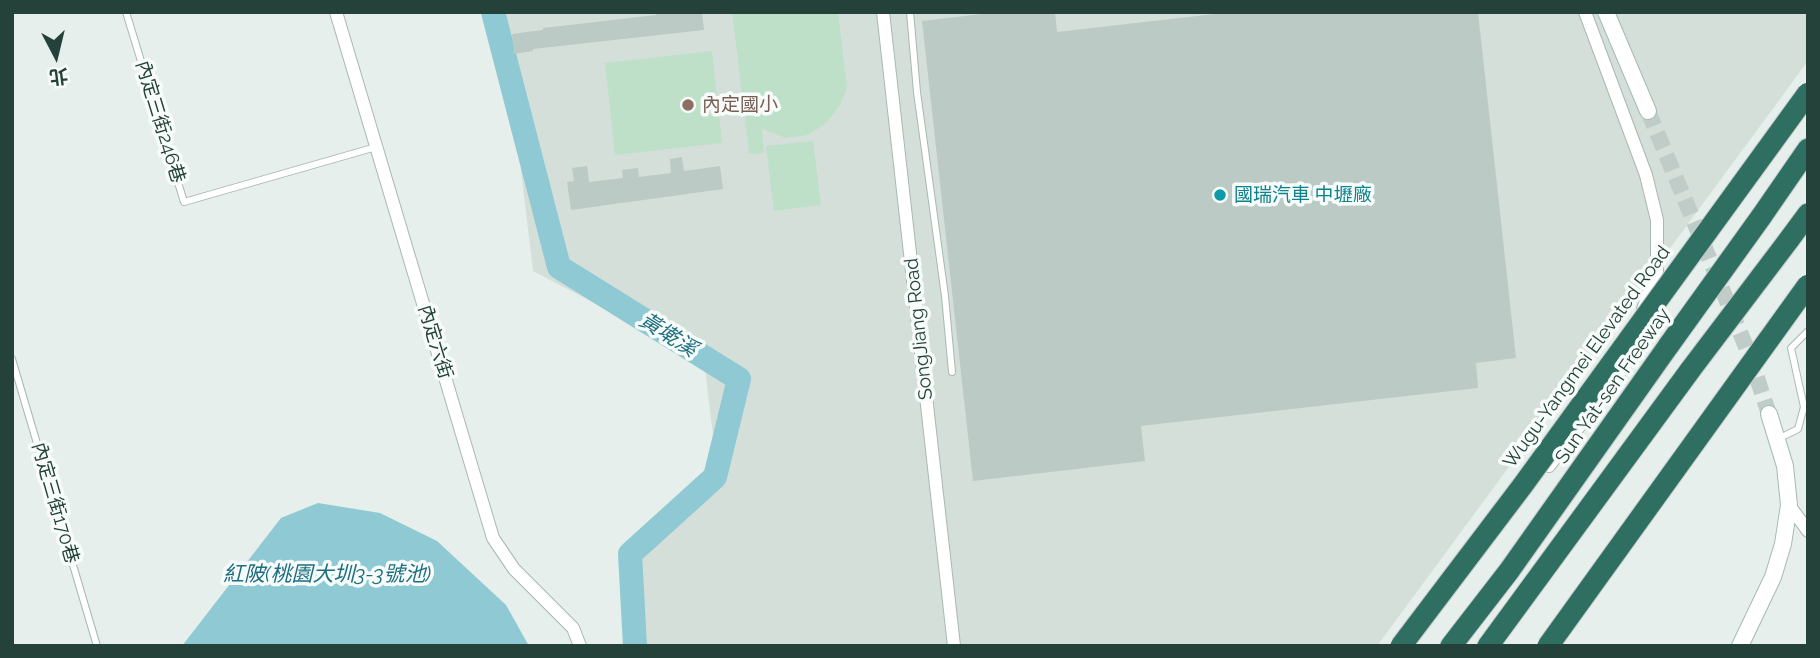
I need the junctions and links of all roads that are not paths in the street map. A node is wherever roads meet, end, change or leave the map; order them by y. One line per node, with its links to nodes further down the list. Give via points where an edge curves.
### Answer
1 (126, 12): 9 (lane, 內定三街246巷, via 184,202)
2 (336, 12): 9 (street, 內定六街)
3 (883, 12): 22 (street, SongJiang Road)
4 (911, 12): 15 (lane)
5 (1585, 12): 24 (street, via 1646,175 1657,220 1657,271 1619,374)
6 (1606, 12): 8 (street)
7 (1808, 93): 23 (highway, Wugu-Yangmei Elevated Road, bridge)
8 (1648, 111)
9 (376, 147): 21 (street, 內定六街, via 493,538 514,569 573,628)
10 (1808, 149): 25 (highway, Sun Yat-sen Freeway, bridge)
11 (1808, 214): 26 (highway, bridge)
12 (1808, 285): 27 (highway, bridge)
13 (1808, 331): 17 (lane, via 1791,348 1804,407 1798,429)
14 (12, 359): 20 (lane, 內定三街170巷)
15 (952, 372)
16 (1769, 414): 17 (street)
17 (1778, 439): 18 (street)
18 (1789, 505): 19 (street); 28 (street, via 1773,577)
19 (1808, 531)
20 (97, 646)
21 (580, 646)
22 (954, 646)
23 (1401, 646)
24 (1414, 646)
25 (1451, 646)
26 (1488, 646)
27 (1548, 646)
28 (1740, 646)

